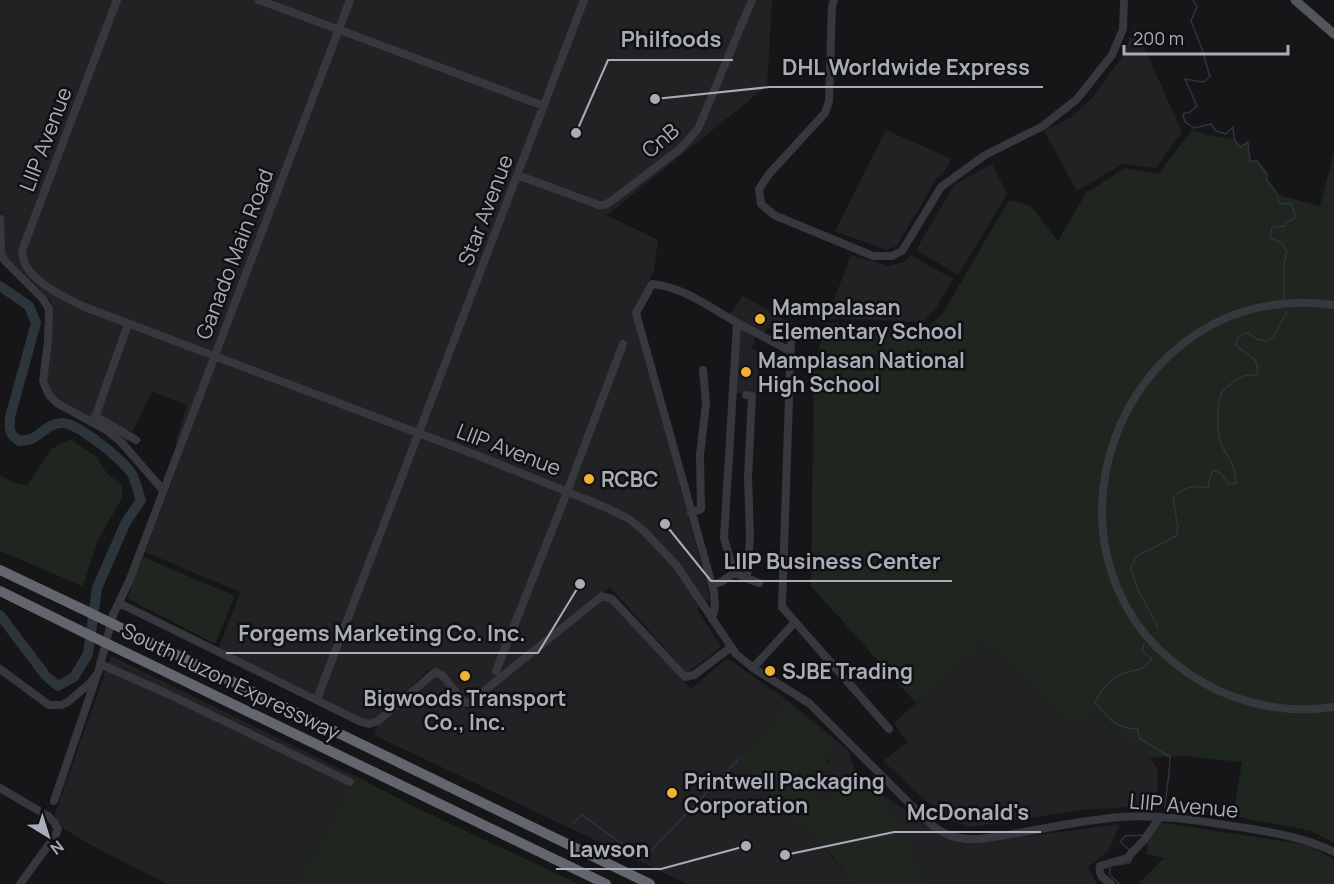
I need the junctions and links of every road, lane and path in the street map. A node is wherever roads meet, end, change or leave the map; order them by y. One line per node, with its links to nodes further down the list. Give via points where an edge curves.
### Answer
1 (117, 0): 16 (street, LIIP Avenue, via 22,255 26,266 54,292)
2 (259, 0): 9 (street)
3 (351, 0): 9 (street, Ganado Main Road)
4 (584, 0): 11 (street, Star Avenue)
5 (752, 0): 12 (street, CnB, via 698,129 614,200 600,205)
6 (834, 0): 7 (street, via 829,101 825,113 759,189 761,204 774,215 873,256 891,256 902,251 941,187 985,155 1042,126 1077,99 1112,55 1123,29)
7 (1124, 0)
8 (1295, 0): 10 (main road)
9 (339, 30): 11 (street); 20 (street, Ganado Main Road)
10 (1334, 34)
11 (544, 106): 12 (street, Star Avenue)
12 (517, 175): 24 (street, Star Avenue)
13 (0, 219): 23 (street, via 4,261 49,309 43,381 49,395 57,403)
14 (1334, 305): 45 (street, via 1291,304 1241,314 1195,336 1170,355 1143,383 1123,417 1107,461 1102,507 1107,553 1123,597 1139,624 1170,658 1208,685 1252,702 1298,709)
15 (737, 323): 19 (street); 28 (street, via 694,296 659,284 652,284 636,312); 30 (street, via 724,538)
16 (128, 324): 20 (street, LIIP Avenue); 23 (street)
17 (791, 339): 19 (street)
18 (623, 344): 27 (street)
19 (790, 351): 37 (street, via 782,607)
20 (215, 356): 24 (street, LIIP Avenue); 26 (street, Ganado Main Road)
21 (703, 370): 28 (street, via 706,404 700,455 701,509)
22 (746, 395): 31 (street, via 752,396)
23 (94, 419): 25 (street); 26 (street, via 121,442)
24 (419, 433): 27 (street, LIIP Avenue); 44 (street, Star Avenue)
25 (136, 440)
26 (164, 490): 35 (street, Ganado Main Road)
27 (567, 491): 36 (street, LIIP Avenue, via 629,519 644,531 677,566); 42 (street)
28 (691, 513): 33 (street)
29 (0, 570): 54 (highway, South Luzon Expressway, bridge)
30 (734, 573): 31 (street); 33 (street)
31 (747, 578): 32 (street)
32 (759, 583)
33 (712, 585): 36 (street)
34 (0, 591): 53 (highway, South Luzon Expressway, bridge)
35 (119, 603): 39 (street, Ganado Main Road); 44 (street)
36 (712, 619): 38 (street, LIIP Avenue)
37 (795, 622): 40 (street); 46 (street)
38 (730, 648): 40 (street, LIIP Avenue); 44 (street, via 694,675 685,677 612,599 604,596 469,703 437,672 372,724 362,723)
39 (100, 663): 43 (street, Ganado Main Road); 47 (street)
40 (753, 668): 50 (street, LIIP Avenue, via 809,703 927,821 947,835 978,839 1089,820)
41 (0, 669): 43 (street, via 54,706 68,702)
42 (496, 670)
43 (98, 673): 49 (street, Ganado Main Road)
44 (317, 699)
45 (1334, 707)
46 (889, 729)
47 (350, 782)
48 (0, 788): 52 (street, via 48,816 58,829)
49 (54, 801)
50 (1160, 817): 51 (street, LIIP Avenue, via 1286,835); 55 (street, via 1131,854 1120,862 1100,866 1102,878)
51 (1334, 852)
52 (20, 884)
53 (606, 884)
54 (650, 884)
55 (1111, 884)

